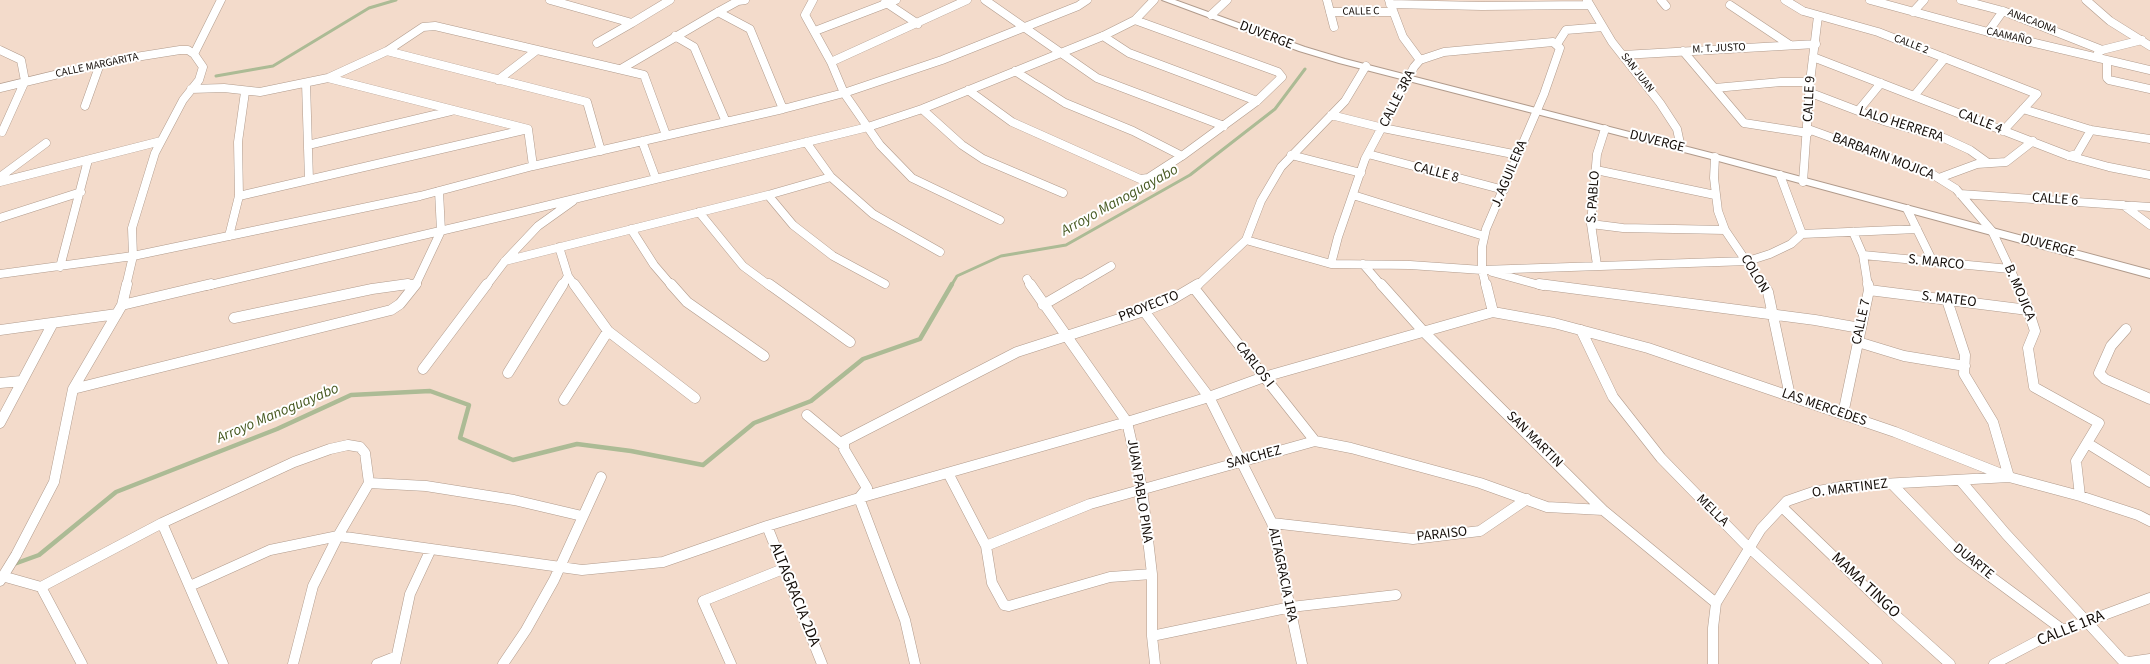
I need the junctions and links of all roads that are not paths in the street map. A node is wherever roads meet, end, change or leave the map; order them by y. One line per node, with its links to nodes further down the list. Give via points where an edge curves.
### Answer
1 (221, 0): 58 (street)
2 (550, 0): 36 (street)
3 (670, 0): 36 (street)
4 (745, 0): 29 (street)
5 (813, 0): 41 (street, via 805,15)
6 (896, 0): 21 (street)
7 (967, 0): 37 (street)
8 (985, 0): 38 (street)
9 (1068, 0): 26 (street)
10 (1087, 0): 26 (street)
11 (1154, 0): 35 (street)
12 (1167, 0): 33 (street, DUVERGE)
13 (1227, 0): 33 (street)
14 (1327, 0): 30 (street)
15 (1661, 0): 27 (street)
16 (1785, 0): 34 (street, CALLE 2)
17 (1870, 0): 32 (street, CAAMAÑO)
18 (1924, 0): 32 (street)
19 (1961, 0): 28 (street, ANACAONA)
20 (2086, 0): 46 (street, via 2110,21)
21 (885, 2): 37 (street); 41 (street)
22 (1389, 2): 23 (street); 31 (street)
23 (1481, 3): 24 (street)
24 (1588, 3): 40 (street, SAN JUAN)
25 (1730, 5): 50 (street)
26 (1078, 6): 38 (street)
27 (1666, 6)
28 (2002, 11): 42 (street); 54 (street, ANACAONA)
29 (718, 12): 43 (street); 90 (street, via 750,28)
30 (1330, 12): 31 (street, CALLE C); 39 (street)
31 (1393, 12): 63 (street, via 1403,37)
32 (1913, 12): 42 (street, CAAMAÑO)
33 (1211, 15): 67 (street, DUVERGE, via 1302,49)
34 (1818, 16): 49 (street, CALLE 9); 61 (street, CALLE 2, via 1878,32)
35 (1135, 20): 44 (street); 87 (street, via 1281,74 1282,77)
36 (632, 23): 47 (street)
37 (918, 24): 65 (street)
38 (1024, 27): 57 (street); 84 (street, via 942,60)
39 (1334, 27)
40 (1603, 28): 48 (street, via 1566,30); 59 (street, SAN JUAN)
41 (815, 31): 65 (street)
42 (1988, 32): 62 (street, CAAMAÑO)
43 (675, 36): 68 (street); 96 (street, via 694,47)
44 (1103, 36): 57 (street); 87 (street, via 1129,52)
45 (2150, 39): 46 (street)
46 (2140, 40): 51 (street); 54 (street)
47 (597, 43)
48 (1555, 43): 63 (street, CALLE 3RA, via 1472,48); 93 (street, J. AGUILERA, via 1560,48)
49 (1816, 44): 50 (street, M. T. JUSTO); 60 (street, CALLE 9)
50 (1790, 46): 55 (street, M. T. JUSTO)
51 (2150, 46)
52 (0, 50): 74 (street, via 21,60)
53 (537, 50): 56 (street, via 435,26 423,27); 68 (street); 73 (street)
54 (2102, 50): 62 (street)
55 (1683, 51): 59 (street, M. T. JUSTO); 79 (street, BARBARIN MOJICA)
56 (387, 52): 72 (street); 73 (street)
57 (1061, 52): 70 (street); 97 (street, via 1097,78)
58 (194, 54): 66 (street, CALLE MARGARITA, via 180,50); 80 (street, via 203,68)
59 (1623, 56): 114 (street, SAN JUAN, via 1677,129)
60 (1813, 57): 75 (street, CALLE 9); 77 (street, CALLE 4)
61 (1945, 58): 86 (street); 92 (street, CALLE 2, via 2037,94)
62 (2092, 58): 64 (street, CAAMAÑO)
63 (1420, 60): 71 (street, CALLE 3RA)
64 (2107, 61): 69 (street, CAAMAÑO); 81 (street, via 2108,80)
65 (831, 62): 84 (street)
66 (100, 64): 74 (street, CALLE MARGARITA); 88 (street)
67 (1366, 66): 71 (street, DUVERGE); 95 (street, PROYECTO, via 1345,101)
68 (621, 69): 106 (street, via 644,75)
69 (2150, 70)
70 (1015, 71): 82 (street); 119 (street, via 1065,103 1133,131)
71 (1410, 77): 93 (street, DUVERGE); 99 (street, CALLE 3RA)
72 (328, 78): 76 (street); 91 (street)
73 (498, 80): 115 (street, via 588,102)
74 (25, 81): 78 (street, CALLE MARGARITA); 105 (street)
75 (1810, 82): 79 (street); 85 (street, CALLE 9)
76 (306, 83): 83 (street); 113 (street)
77 (1881, 84): 86 (street, CALLE 4); 94 (street)
78 (0, 88)
79 (1715, 88): 103 (street, BARBARIN MOJICA, via 1744,122)
80 (191, 89): 83 (street, via 224,88); 108 (street)
81 (2150, 89)
82 (968, 90): 89 (street); 119 (street, via 1012,122 1140,178 1148,178)
83 (245, 92): 144 (street, via 238,142)
84 (844, 93): 90 (street); 98 (street)
85 (1811, 93): 94 (street, LALO HERRERA); 103 (street, CALLE 9)
86 (1914, 96): 104 (street, CALLE 4)
87 (1256, 101): 97 (street)
88 (85, 106)
89 (922, 108): 98 (street); 140 (street, via 962,145 984,159)
90 (783, 109): 96 (street)
91 (454, 110): 100 (street); 113 (street)
92 (2023, 110): 102 (street); 104 (street)
93 (1537, 111): 101 (street, DUVERGE); 118 (street, J. AGUILERA)
94 (1858, 112): 123 (street, LALO HERRERA, via 1944,138)
95 (1332, 115): 99 (street); 117 (street, PROYECTO)
96 (726, 122): 106 (street)
97 (1224, 126): 119 (street)
98 (868, 127): 111 (street); 151 (street, via 880,145 912,178)
99 (1383, 128): 116 (street, CALLE 3RA); 118 (street)
100 (528, 129): 124 (street); 133 (street)
101 (1605, 129): 114 (street, DUVERGE); 125 (street, S. PABLO)
102 (2090, 130): 107 (street); 121 (street, via 2077,154)
103 (1808, 131): 131 (street, BARBARIN MOJICA, via 1915,166); 135 (street, CALLE 9)
104 (2003, 131): 110 (street, CALLE 4)
105 (2, 132)
106 (666, 135): 109 (street)
107 (2150, 139)
108 (161, 141): 122 (street); 167 (street, via 132,228)
109 (642, 141): 115 (street); 132 (street)
110 (2033, 141): 121 (street, CALLE 4); 123 (street, via 2006,162)
111 (806, 142): 129 (street); 132 (street)
112 (46, 143): 130 (street)
113 (308, 144): 133 (street)
114 (1681, 148): 120 (street, DUVERGE)
115 (601, 151): 124 (street)
116 (1368, 154): 126 (street, CALLE 3RA); 136 (street, CALLE 8)
117 (1291, 155): 126 (street); 163 (street, PROYECTO, via 1269,186)
118 (1518, 155): 136 (street, J. AGUILERA)
119 (1182, 156)
120 (1715, 156): 127 (street, DUVERGE); 143 (street, COLON)
121 (2070, 156): 128 (street, CALLE 4)
122 (88, 160): 134 (street); 138 (street)
123 (1988, 163): 131 (street)
124 (533, 166): 137 (street)
125 (1596, 170): 143 (street); 152 (street, S. PABLO)
126 (1361, 173): 142 (street, CALLE 3RA)
127 (1780, 175): 135 (street, DUVERGE); 160 (street)
128 (2150, 175)
129 (831, 176): 141 (street); 165 (street, via 873,214)
130 (0, 177)
131 (1940, 178): 139 (street, BARBARIN MOJICA)
132 (656, 179): 145 (street)
133 (309, 180): 144 (street)
134 (0, 182)
135 (1803, 182): 148 (street, DUVERGE)
136 (1504, 190): 162 (street, J. AGUILERA)
137 (439, 191): 157 (street); 161 (street)
138 (80, 192): 150 (street); 175 (street)
139 (1958, 192): 146 (street, CALLE 6); 158 (street, BARBARIN MOJICA)
140 (1063, 193)
141 (768, 194): 149 (street); 183 (street, via 793,225 833,256)
142 (1353, 195): 162 (street); 171 (street, CALLE 3RA)
143 (1715, 195): 156 (street, COLON)
144 (239, 196): 161 (street)
145 (577, 198): 157 (street); 168 (street, via 538,226)
146 (2123, 205): 147 (street, CALLE 6); 153 (street)
147 (2150, 207)
148 (1907, 209): 155 (street); 158 (street, DUVERGE)
149 (699, 212): 154 (street); 203 (street, via 743,266)
150 (0, 218)
151 (1000, 220)
152 (1591, 224): 156 (street, via 1623,228); 173 (street, S. PABLO)
153 (2150, 225)
154 (632, 229): 164 (street); 205 (street, via 654,265 687,302)
155 (1916, 229): 159 (street); 170 (street)
156 (1725, 230): 169 (street, COLON)
157 (441, 231): 182 (street); 187 (street)
158 (1992, 231): 176 (street, B. MOJICA); 179 (street, DUVERGE)
159 (1853, 232): 160 (street); 166 (street, CALLE 7)
160 (1802, 234): 169 (street, via 1791,244)
161 (229, 236): 167 (street)
162 (1484, 236): 177 (street, J. AGUILERA)
163 (1246, 240): 171 (street); 184 (street, PROYECTO)
164 (559, 247): 168 (street); 180 (street)
165 (940, 252)
166 (1863, 255): 170 (street, S. MARCO); 185 (street, CALLE 7)
167 (133, 256): 175 (street); 187 (street)
168 (505, 261): 207 (street)
169 (1748, 261): 173 (street); 193 (street, COLON, via 1768,292)
170 (1933, 262): 176 (street, S. MARCO)
171 (1331, 264): 172 (street)
172 (1363, 264): 177 (street); 201 (street, SAN MARTIN)
173 (1598, 265): 177 (street)
174 (1111, 266): 188 (street)
175 (60, 267): 178 (street)
176 (2010, 269): 189 (street, B. MOJICA)
177 (1482, 270): 191 (street, J. AGUILERA); 193 (street, via 1549,287)
178 (0, 274)
179 (2150, 274)
180 (568, 276): 200 (street); 208 (street)
181 (1027, 279): 188 (street, JUAN PABLO PINA)
182 (417, 283): 194 (street, via 372,289); 213 (street, via 400,304 380,314 260,341)
183 (886, 284)
184 (1194, 288): 190 (street, PROYECTO); 209 (street, CARLOS I)
185 (1869, 290): 186 (street, S. MATEO); 196 (street, CALLE 7)
186 (1947, 300): 189 (street, S. MATEO); 206 (street, via 1965,356)
187 (122, 305): 192 (street)
188 (1043, 305): 202 (street, JUAN PABLO PINA)
189 (2028, 310): 212 (street, B. MOJICA, via 2035,330 2028,348)
190 (1144, 311): 202 (street, PROYECTO); 215 (street, ALTAGRACIA 1RA)
191 (1493, 312): 199 (street, LAS MERCEDES); 201 (street)
192 (117, 314): 195 (street); 213 (street)
193 (1772, 315): 196 (street); 214 (street, COLON)
194 (234, 318)
195 (53, 323): 198 (street); 210 (street)
196 (1860, 328): 204 (street, CALLE 7)
197 (2126, 329): 217 (street, via 2111,346 2099,373)
198 (0, 330)
199 (1581, 330): 214 (street, LAS MERCEDES, via 1648,348); 248 (street, MELLA, via 1625,413 1661,458)
200 (608, 331): 216 (street); 218 (street)
201 (1422, 331): 209 (street); 239 (street, SAN MARTIN)
202 (1067, 337): 222 (street, JUAN PABLO PINA); 224 (street, PROYECTO, via 1017,352)
203 (850, 342)
204 (1858, 342): 206 (street, via 1904,356); 220 (street, CALLE 7)
205 (764, 356)
206 (1965, 366): 229 (street, via 1964,374 1993,422)
207 (423, 369)
208 (508, 372)
209 (1264, 377): 215 (street); 223 (street, CARLOS I)
210 (21, 381): 211 (street); 221 (street)
211 (0, 383)
212 (2034, 387): 225 (street, via 2099,423)
213 (72, 390): 252 (street, via 54,482)
214 (1790, 396): 220 (street, LAS MERCEDES)
215 (1209, 397): 222 (street); 226 (street, ALTAGRACIA 1RA)
216 (695, 398)
217 (2150, 399)
218 (564, 400)
219 (807, 414): 224 (street)
220 (1843, 414): 229 (street, LAS MERCEDES)
221 (0, 422)
222 (1127, 422): 227 (street); 234 (street, JUAN PABLO PINA)
223 (1315, 442): 226 (street, SANCHEZ); 237 (street, SANCHEZ, via 1351,448 1471,480)
224 (844, 443): 236 (street, via 867,488)
225 (2087, 443): 231 (street); 235 (street, via 2076,461)
226 (1242, 462): 234 (street, SANCHEZ); 243 (street, ALTAGRACIA 1RA)
227 (948, 472): 236 (street); 246 (street)
228 (602, 477): 240 (street)
229 (2009, 477): 230 (street, O. MARTINEZ); 235 (street, LAS MERCEDES)
230 (1960, 480): 233 (street, O. MARTINEZ); 259 (street)
231 (2150, 482)
232 (369, 483): 240 (street, via 436,488 514,500); 242 (street, via 365,453 360,447 348,445 294,462); 245 (street)
233 (1892, 484): 238 (street, O. MARTINEZ, via 1846,486 1813,492 1787,501); 260 (street, DUARTE, via 1960,554)
234 (1142, 488): 246 (street, SANCHEZ, via 1090,504); 251 (street, JUAN PABLO PINA)
235 (2080, 496): 241 (street, LAS MERCEDES)
236 (859, 498): 244 (street); 271 (street, via 905,620)
237 (1527, 499): 239 (street, via 1547,507); 243 (street, PARAISO, via 1480,531 1413,539)
238 (1782, 507): 248 (street, O. MARTINEZ, via 1761,530); 276 (street, MAMA TINGO)
239 (1603, 510): 257 (street, SAN MARTIN)
240 (582, 516): 249 (street)
241 (2150, 521)
242 (162, 523): 253 (street); 254 (street)
243 (1272, 523): 258 (street, ALTAGRACIA 1RA)
244 (767, 526): 249 (street, via 663,562 582,570); 250 (street, ALTAGRACIA 2DA)
245 (338, 536): 247 (street); 253 (street, via 270,550); 266 (street, via 313,586)
246 (986, 546): 251 (street, via 992,583 1004,605 1009,606 1110,577)
247 (431, 549): 249 (street); 263 (street, via 410,594)
248 (1750, 549): 257 (street, O. MARTINEZ); 275 (street, MELLA)
249 (560, 567): 268 (street, via 526,630)
250 (783, 569): 269 (street, via 704,599 702,604); 270 (street, ALTAGRACIA 2DA)
251 (1152, 574): 261 (street, JUAN PABLO PINA)
252 (1, 579): 254 (street)
253 (190, 586): 265 (street)
254 (41, 587): 264 (street)
255 (1396, 595): 258 (street)
256 (2150, 598): 259 (street, CALLE 1RA)
257 (1716, 603): 274 (street, O. MARTINEZ)
258 (1291, 607): 261 (street); 273 (street, ALTAGRACIA 1RA)
259 (2085, 622): 260 (street, CALLE 1RA); 262 (street, via 2122,660)
260 (2063, 630): 277 (street, CALLE 1RA)
261 (1152, 636): 272 (street, JUAN PABLO PINA)
262 (2150, 660)
263 (395, 661): 267 (street)
264 (82, 664)
265 (223, 664)
266 (294, 664)
267 (377, 664)
268 (503, 664)
269 (731, 664)
270 (822, 664)
271 (915, 664)
272 (1155, 664)
273 (1302, 664)
274 (1713, 664)
275 (1877, 664)
276 (1950, 664)
277 (1994, 664)

